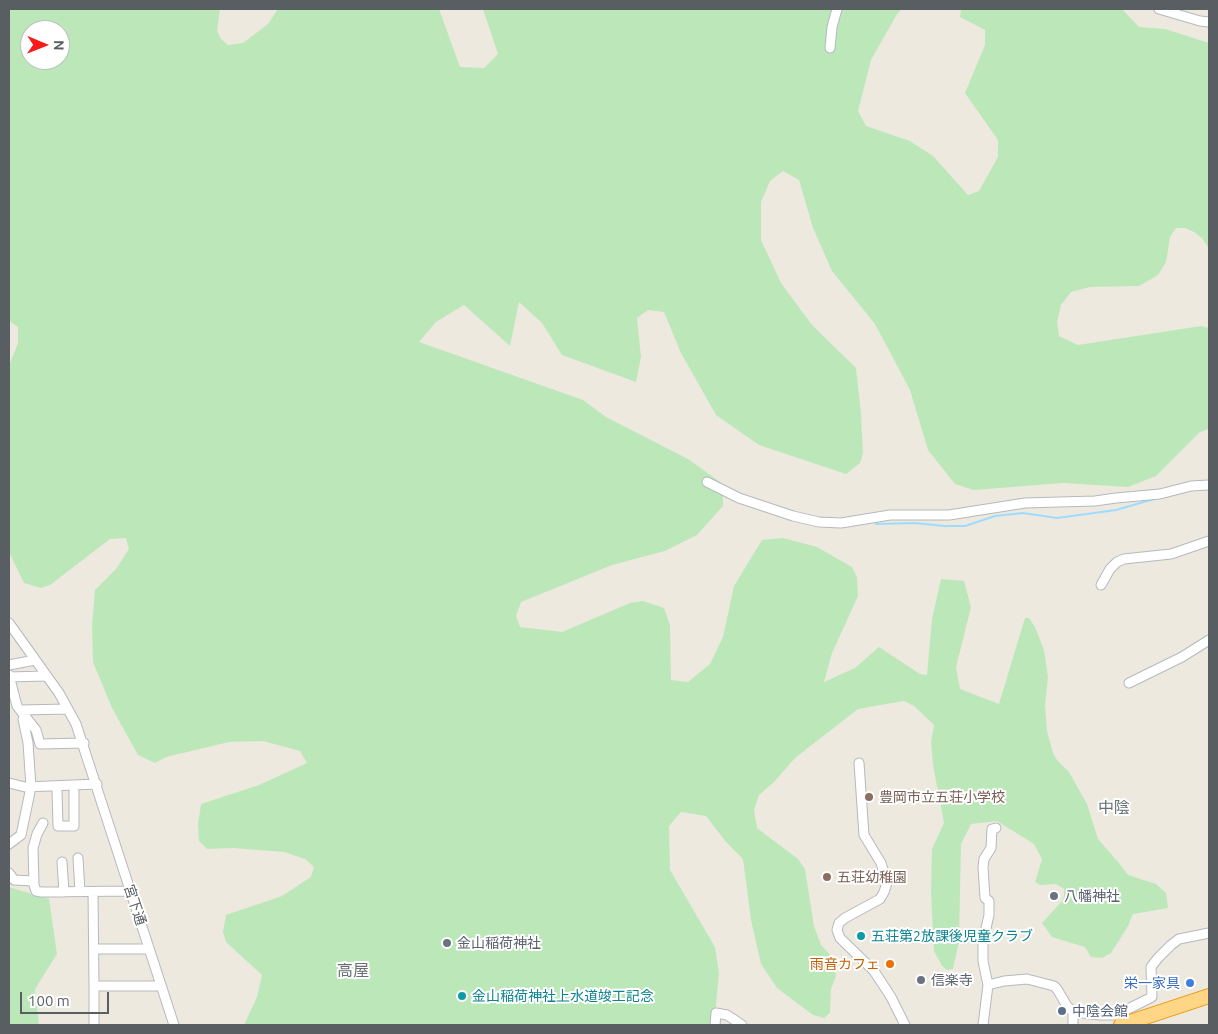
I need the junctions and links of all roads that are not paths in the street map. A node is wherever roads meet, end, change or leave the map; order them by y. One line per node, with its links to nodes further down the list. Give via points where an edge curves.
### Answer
1 (837, 9): 4 (street)
2 (1158, 9): 3 (street)
3 (1209, 22)
4 (830, 48)
5 (707, 482): 6 (street, via 739,498 792,516 841,523 890,515 949,515 1025,503 1095,501)
6 (1209, 485)
7 (1209, 541): 8 (street, via 1171,554 1116,562)
8 (1101, 585)
9 (9, 623): 11 (street, 宮下通)
10 (1209, 640): 15 (street)
11 (35, 660): 12 (street); 14 (street, 宮下通)
12 (9, 665)
13 (9, 676): 14 (street); 17 (street)
14 (46, 676): 16 (street, 宮下通)
15 (1129, 683)
16 (68, 709): 17 (street); 18 (street, 宮下通)
17 (22, 714): 18 (street, via 36,730 40,744); 21 (street)
18 (84, 743): 22 (street, 宮下通)
19 (859, 763): 49 (street, via 864,835 881,863 887,883 880,900 845,918 837,930 840,938 874,971)
20 (9, 784): 21 (street)
21 (31, 787): 22 (street); 26 (street, via 21,835)
22 (98, 787): 23 (street); 31 (street, 宮下通)
23 (74, 791): 23 (street, via 74,826 58,826 55,791)
24 (43, 823): 30 (street, via 33,848)
25 (996, 828): 38 (street, via 992,829 991,848 984,859 985,898 989,901 990,916 982,961)
26 (9, 844)
27 (78, 858): 33 (street)
28 (62, 862): 32 (street)
29 (9, 873): 30 (street, via 14,880)
30 (33, 881): 32 (street, via 38,892)
31 (131, 891): 34 (street); 37 (street, 宮下通)
32 (64, 892): 33 (street)
33 (80, 892): 34 (street)
34 (93, 892): 36 (street)
35 (1209, 933): 42 (street, via 1179,939 1158,958 1151,967)
36 (94, 949): 37 (street); 39 (street)
37 (149, 949): 40 (street, 宮下通)
38 (988, 985): 43 (street, via 1027,979 1054,986); 50 (street)
39 (94, 986): 40 (street); 45 (street)
40 (161, 986): 46 (street, 宮下通)
41 (1209, 996): 44 (highway)
42 (1152, 997): 43 (street, via 1116,1014); 44 (street)
43 (1073, 1012): 51 (street)
44 (1159, 1012): 52 (highway)
45 (94, 1025)
46 (174, 1025)
47 (715, 1025): 48 (street, via 716,1013 727,1015)
48 (742, 1025)
49 (905, 1025)
50 (983, 1025)
51 (1073, 1025)
52 (1122, 1025)

